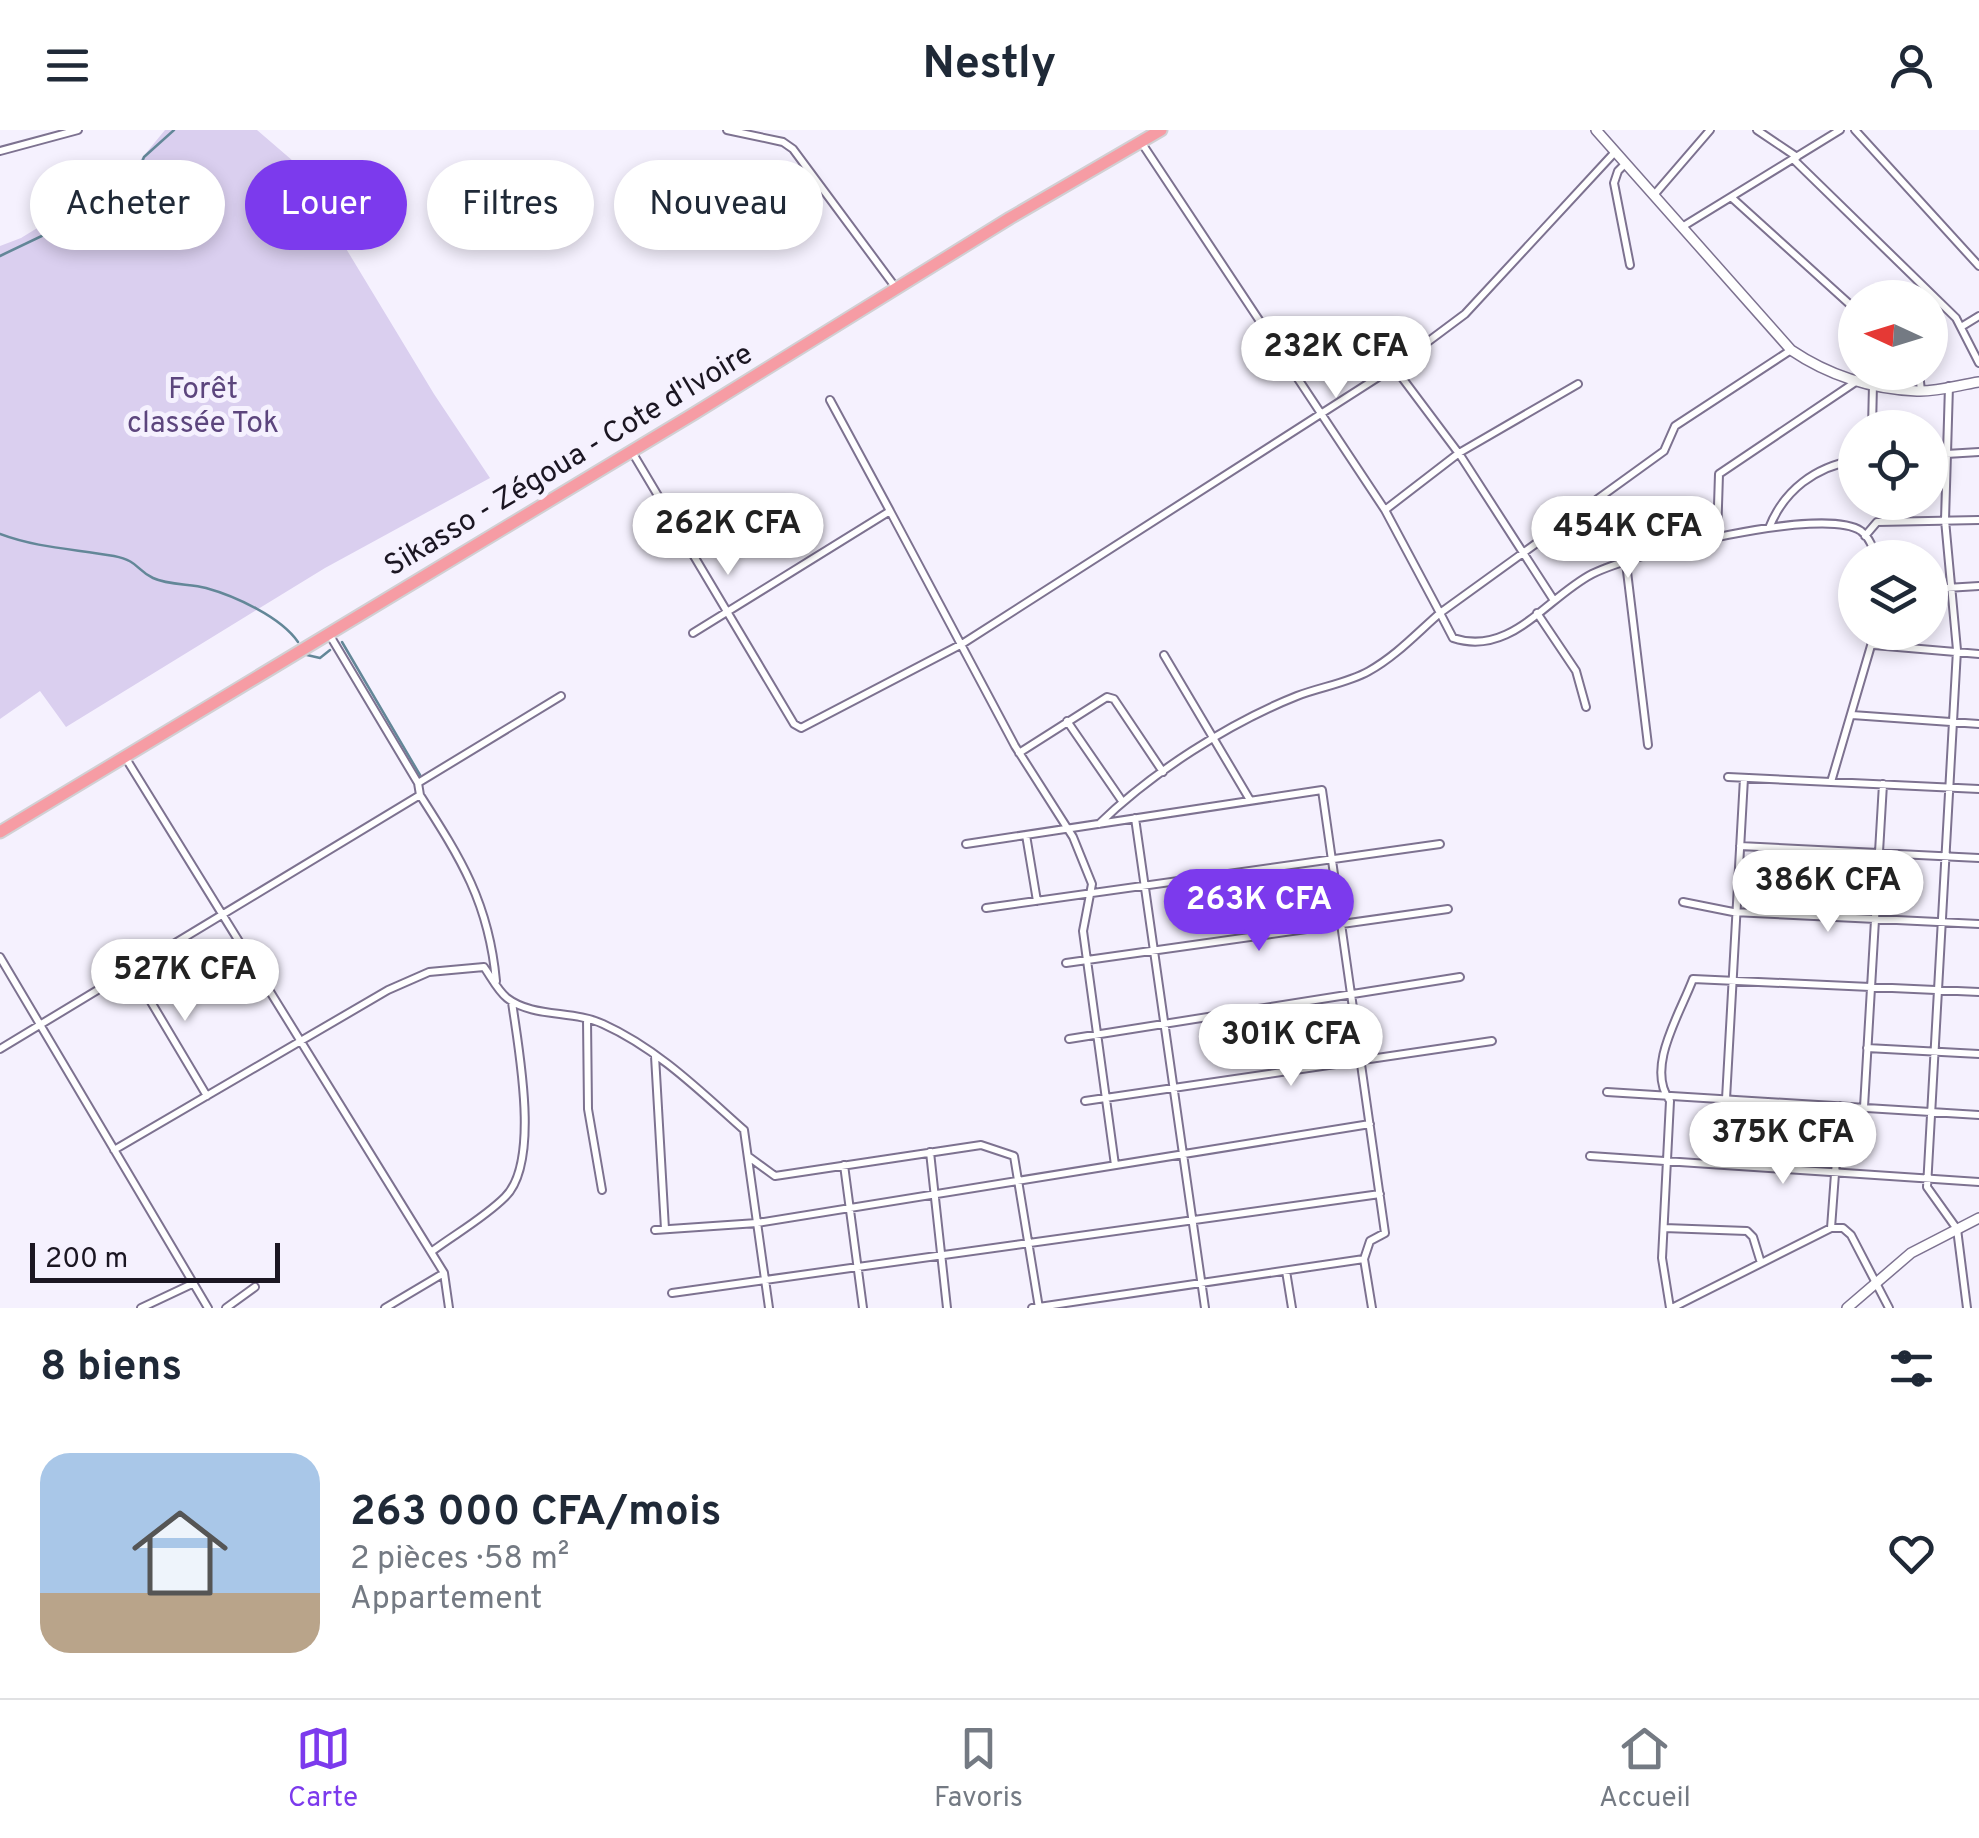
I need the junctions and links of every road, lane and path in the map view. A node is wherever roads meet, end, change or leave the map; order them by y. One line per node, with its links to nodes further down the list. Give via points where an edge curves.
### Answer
1 (78, 130): 10 (street)
2 (727, 130): 19 (street, via 793,148)
3 (1161, 130): 9 (highway, Sikasso - Zégoua - Cote d'Ivoire)
4 (1596, 130): 11 (street)
5 (1710, 130): 14 (street)
6 (1757, 130): 12 (street)
7 (1840, 130): 12 (street)
8 (1855, 130): 18 (street)
9 (1141, 142): 19 (highway, Sikasso - Zégoua - Cote d'Ivoire); 32 (street)
10 (0, 151)
11 (1615, 152): 13 (street); 25 (street, via 1465,314)
12 (1795, 158): 15 (street); 22 (street)
13 (1625, 164): 14 (street); 17 (street, via 1614,183)
14 (1653, 196): 16 (street)
15 (1731, 197): 16 (street); 20 (street)
16 (1681, 228): 23 (street)
17 (1630, 265)
18 (1979, 266)
19 (896, 288): 34 (highway, Sikasso - Zégoua - Cote d'Ivoire)
20 (1838, 295)
21 (1979, 316): 22 (street)
22 (1961, 327): 24 (street)
23 (1791, 350): 26 (street); 48 (street, via 1675,426 1664,451)
24 (1979, 362)
25 (1394, 367): 32 (street); 35 (street)
26 (1838, 374)
27 (1979, 382): 29 (street)
28 (1578, 384): 35 (street)
29 (1949, 386): 33 (street)
30 (1843, 390): 46 (street, via 1719,474)
31 (830, 400): 40 (street)
32 (1323, 414): 39 (street); 58 (street)
33 (1948, 420)
34 (631, 451): 53 (street); 56 (highway, Sikasso - Zégoua - Cote d'Ivoire)
35 (1458, 452): 39 (street); 48 (street)
36 (1979, 452): 37 (street)
37 (1948, 454)
38 (1838, 463): 44 (street, via 1796,486)
39 (1384, 510): 54 (street)
40 (890, 511): 53 (street); 58 (street)
41 (1945, 520): 45 (street, via 1877,522); 51 (street)
42 (1948, 520): 43 (street)
43 (1979, 520)
44 (1769, 528): 45 (street, via 1825,522); 46 (street)
45 (1865, 536): 47 (street)
46 (1716, 538): 49 (street)
47 (1867, 540)
48 (1523, 552): 52 (street); 54 (street)
49 (1626, 563): 52 (street); 71 (street)
50 (1979, 586): 51 (street)
51 (1949, 588): 61 (street)
52 (1553, 598): 55 (street)
53 (728, 612): 57 (street); 58 (street, via 802,728)
54 (1440, 612): 55 (street, via 1453,638 1468,643 1491,642); 70 (street, via 1367,672 1295,697)
55 (1537, 613): 65 (street, via 1576,671)
56 (328, 633): 73 (highway, Sikasso - Zégoua - Cote d'Ivoire); 78 (street)
57 (693, 633)
58 (962, 644): 72 (street)
59 (1872, 650): 66 (street)
60 (1936, 650): 61 (street)
61 (1956, 652): 62 (street); 68 (street)
62 (1979, 654)
63 (1164, 655): 70 (street)
64 (561, 696): 78 (street)
65 (1586, 707)
66 (1852, 715): 68 (street); 77 (street)
67 (1067, 721): 72 (street); 74 (street, via 1102,698 1114,698); 83 (street)
68 (1953, 723): 69 (street); 80 (street)
69 (1979, 724)
70 (1214, 740): 74 (street); 84 (street)
71 (1648, 744)
72 (1019, 753): 87 (street)
73 (124, 756): 88 (highway, Sikasso - Zégoua - Cote d'Ivoire); 104 (street)
74 (1163, 772): 83 (street)
75 (1728, 777): 76 (street)
76 (1744, 778): 77 (street); 92 (street)
77 (1832, 782): 79 (street)
78 (418, 783): 82 (street)
79 (1883, 784): 80 (street); 93 (street)
80 (1949, 787): 81 (street); 94 (street)
81 (1979, 788)
82 (420, 795): 104 (street); 116 (street, via 468,871 490,936)
83 (1122, 801): 86 (street)
84 (1250, 801): 85 (street); 96 (street, via 1322,790)
85 (1135, 818): 86 (street); 97 (street)
86 (1099, 824): 87 (street)
87 (1067, 828): 89 (street); 98 (street, via 1092,884)
88 (0, 832)
89 (1026, 835): 90 (street); 99 (street)
90 (966, 844)
91 (1440, 844): 96 (street)
92 (1740, 846): 93 (street); 103 (street)
93 (1879, 853): 94 (street); 105 (street)
94 (1945, 856): 95 (street); 106 (street)
95 (1979, 858)
96 (1332, 860): 97 (street); 107 (street)
97 (1144, 886): 98 (street); 109 (street)
98 (1090, 894): 99 (street); 111 (street)
99 (1037, 901): 101 (street)
100 (1683, 902): 103 (street)
101 (986, 908)
102 (1448, 909): 107 (street)
103 (1737, 912): 105 (street); 115 (street)
104 (224, 915): 113 (street); 127 (street)
105 (1875, 919): 106 (street); 117 (street)
106 (1942, 922): 108 (street); 118 (street)
107 (1342, 924): 109 (street); 120 (street)
108 (1979, 924)
109 (1154, 951): 111 (street); 124 (street)
110 (0, 957): 123 (street)
111 (1088, 960): 112 (street); 125 (street)
112 (1066, 963)
113 (132, 970): 123 (street); 137 (street)
114 (1460, 977): 120 (street)
115 (1733, 981): 117 (street); 138 (street, via 1693,979 1662,1059); 140 (street)
116 (497, 985): 121 (street); 127 (street, via 484,967 428,972)
117 (1871, 988): 118 (street); 129 (street)
118 (1938, 990): 119 (street); 131 (street)
119 (1979, 992)
120 (1352, 994): 124 (street); 134 (street)
121 (512, 1000): 122 (street); 172 (street, via 528,1113 517,1177 508,1195)
122 (587, 1019): 132 (street); 159 (street, via 588,1109)
123 (42, 1024): 130 (street); 147 (street)
124 (1164, 1024): 125 (street); 135 (street)
125 (1098, 1034): 126 (street); 139 (street)
126 (1069, 1039)
127 (301, 1041): 137 (street); 172 (street)
128 (1492, 1041): 134 (street)
129 (1867, 1048): 131 (street); 143 (street)
130 (0, 1049)
131 (1934, 1051): 133 (street); 144 (street)
132 (655, 1054): 150 (street, via 744,1130); 170 (street)
133 (1979, 1054)
134 (1361, 1060): 135 (street); 146 (street)
135 (1173, 1088): 139 (street); 149 (street)
136 (1607, 1092): 138 (street)
137 (206, 1096): 147 (street)
138 (1666, 1096): 140 (street); 152 (street)
139 (1107, 1098): 141 (street); 154 (street)
140 (1726, 1099): 142 (street)
141 (1084, 1101)
142 (1840, 1106): 143 (street); 155 (street)
143 (1864, 1108): 144 (street)
144 (1931, 1112): 145 (street); 156 (street)
145 (1979, 1115)
146 (1370, 1124): 149 (street); 161 (street)
147 (114, 1150): 181 (street)
148 (930, 1152): 153 (street); 157 (street, via 981,1145 1014,1156); 160 (street)
149 (1182, 1154): 154 (street); 164 (street)
150 (748, 1156): 153 (street, via 776,1176); 165 (street)
151 (1590, 1156): 152 (street)
152 (1668, 1162): 155 (street); 166 (street)
153 (844, 1165): 162 (street)
154 (1115, 1165): 157 (street)
155 (1835, 1172): 156 (street); 167 (street)
156 (1928, 1178): 158 (street); 168 (street, via 1927,1188)
157 (1018, 1180): 160 (street); 171 (street)
158 (1979, 1182)
159 (602, 1190)
160 (934, 1193): 162 (street); 173 (street)
161 (1380, 1194): 164 (street); 174 (street, via 1385,1233 1370,1242)
162 (851, 1206): 165 (street); 176 (street)
163 (1979, 1218): 168 (street)
164 (1192, 1220): 171 (street); 180 (street)
165 (757, 1222): 170 (street); 179 (street)
166 (1664, 1228): 175 (street, via 1747,1231); 198 (street)
167 (1831, 1228): 175 (street); 182 (street, via 1852,1235)
168 (1957, 1229): 182 (street, via 1911,1253); 201 (street)
169 (655, 1230): 170 (street)
170 (665, 1230)
171 (1028, 1243): 173 (street); 194 (street)
172 (431, 1252): 178 (street)
173 (942, 1255): 176 (street); 193 (street)
174 (1364, 1259): 177 (street); 197 (street)
175 (1761, 1264): 198 (street)
176 (858, 1267): 179 (street); 192 (street)
177 (1286, 1270): 180 (street); 196 (street)
178 (444, 1274): 189 (street); 190 (street)
179 (765, 1280): 184 (street); 191 (street)
180 (1201, 1283): 194 (street); 195 (street)
181 (192, 1284): 186 (street); 187 (street)
182 (1875, 1284): 199 (street); 200 (street)
183 (255, 1286): 188 (street)
184 (672, 1293)
185 (130, 1308): 186 (street)
186 (141, 1308)
187 (208, 1308)
188 (226, 1308)
189 (385, 1308)
190 (449, 1308)
191 (769, 1308)
192 (863, 1308)
193 (948, 1308)
194 (1036, 1308)
195 (1205, 1308)
196 (1292, 1308)
197 (1372, 1308)
198 (1671, 1308)
199 (1847, 1308)
200 (1888, 1308)
201 (1967, 1308)

